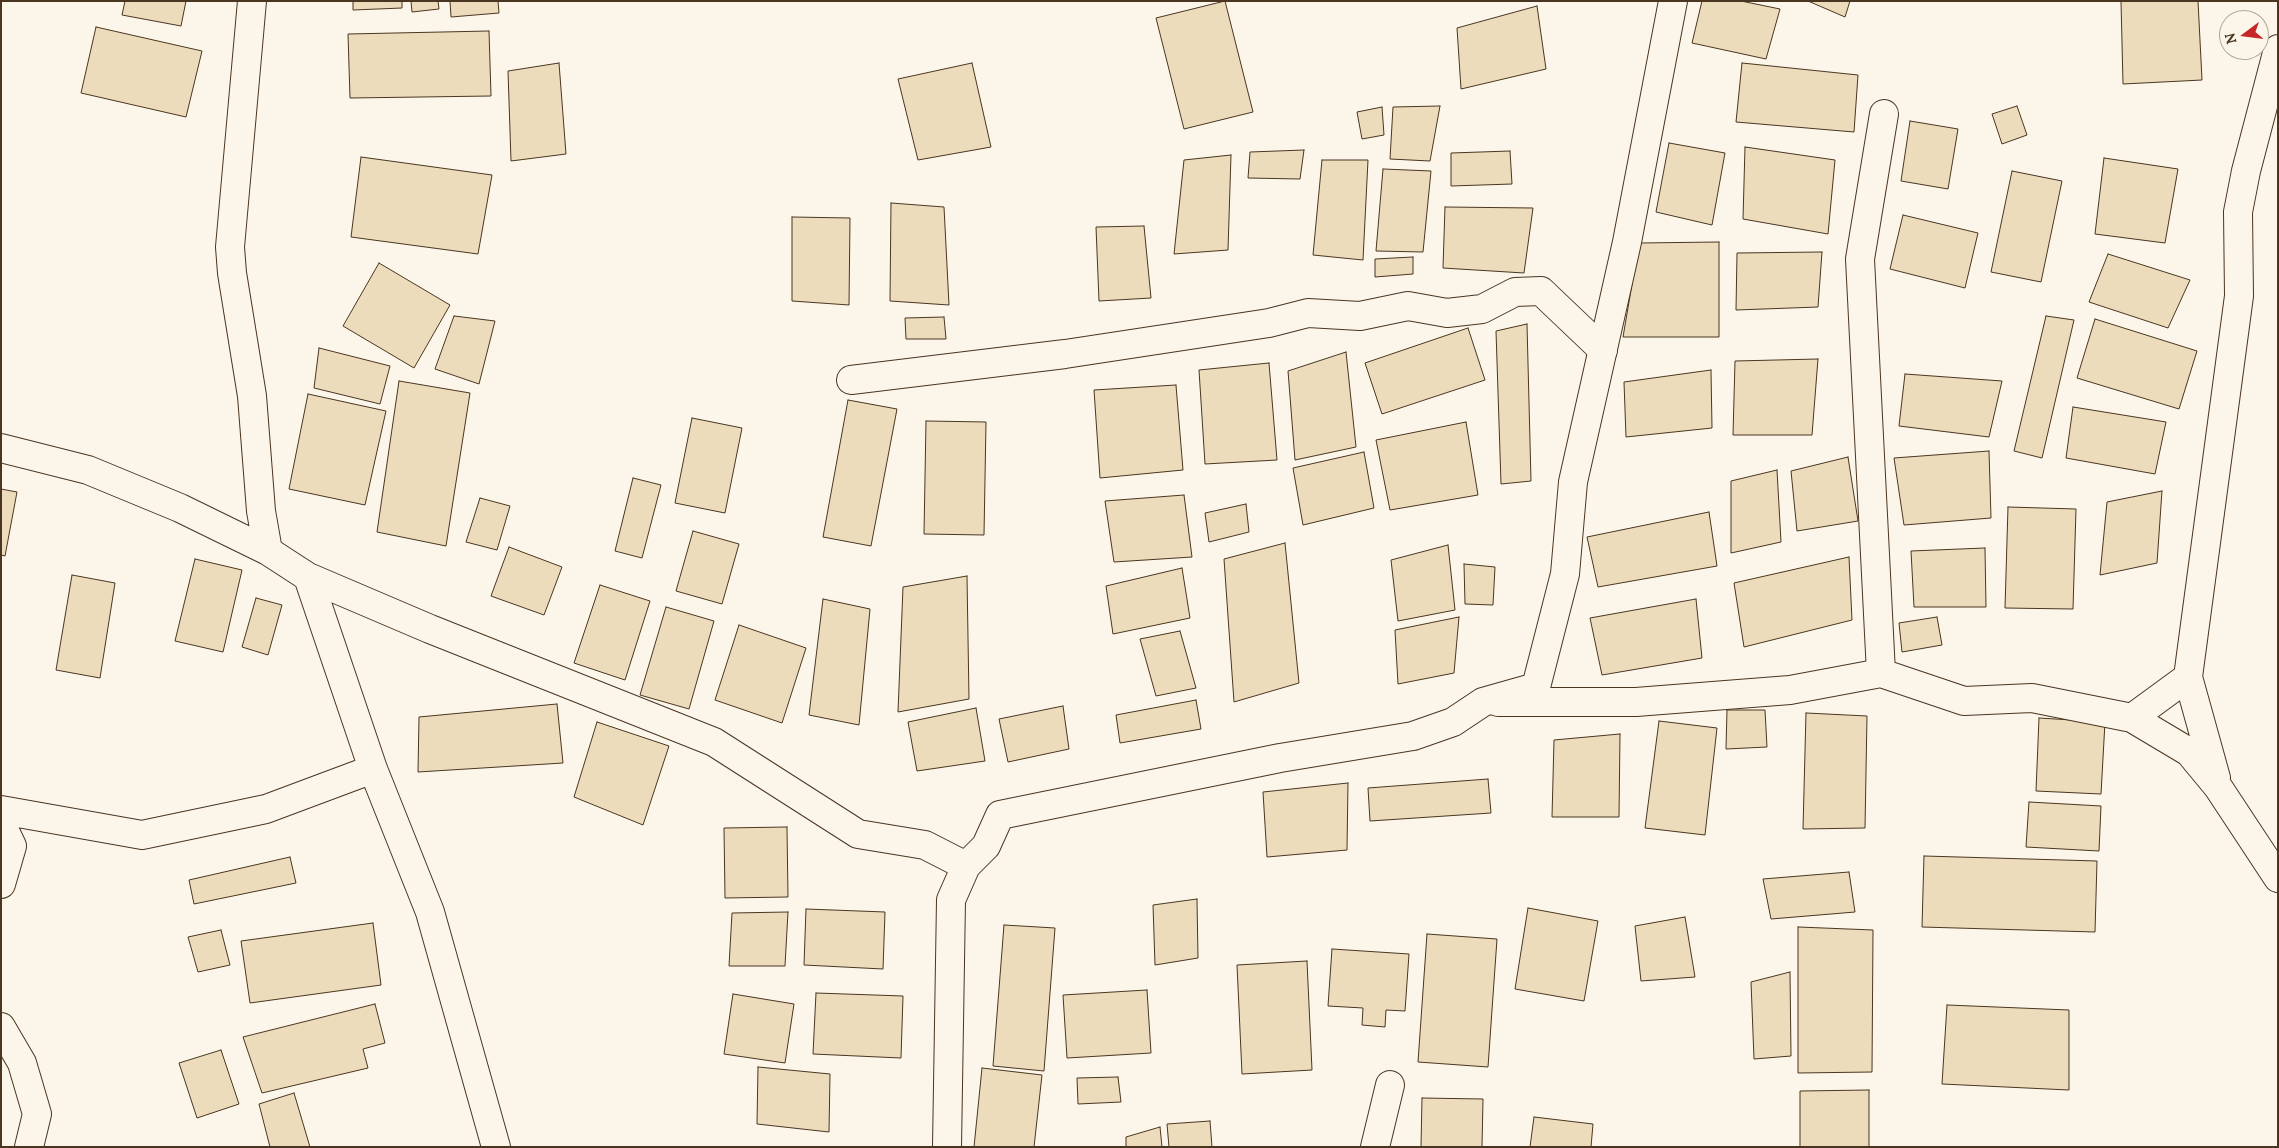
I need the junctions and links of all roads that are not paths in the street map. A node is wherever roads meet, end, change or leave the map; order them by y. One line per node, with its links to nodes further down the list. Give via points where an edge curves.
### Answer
1 (252, 1): 8 (street, via 230,247 252,396 261,511)
2 (1673, 1): 5 (street, via 1627,242)
3 (2278, 49): 11 (street, via 2238,212 2240,296)
4 (1884, 114): 10 (street, via 1860,258)
5 (1602, 350): 6 (street, via 1541,291 1515,292 1482,309 1447,313 1408,306 1360,316 1308,313 1268,323 1065,354); 12 (street, via 1573,482 1565,574 1536,687)
6 (851, 380)
7 (1, 448): 8 (street, via 88,470 180,508)
8 (268, 551): 9 (street)
9 (308, 577): 14 (street); 18 (street, via 714,742 858,834 925,845)
10 (1881, 673): 12 (street, via 1790,690 1636,702); 13 (street, via 1964,701 2032,698)
11 (2188, 677): 13 (street); 15 (street)
12 (1483, 702): 18 (street, via 1453,722 1413,736 1280,758 1000,815 986,846)
13 (2132, 718): 15 (street, via 2189,752)
14 (373, 769): 16 (street, via 266,810 142,835); 24 (street, via 430,912)
15 (2218, 787): 19 (street)
16 (1, 810)
17 (1, 823): 20 (street, via 12,846)
18 (966, 866): 25 (street, via 951,900)
19 (2278, 878)
20 (1, 884)
21 (1, 1027): 23 (street, via 22,1064 37,1114)
22 (1390, 1085): 26 (street)
23 (29, 1147)
24 (496, 1147)
25 (947, 1147)
26 (1375, 1147)

